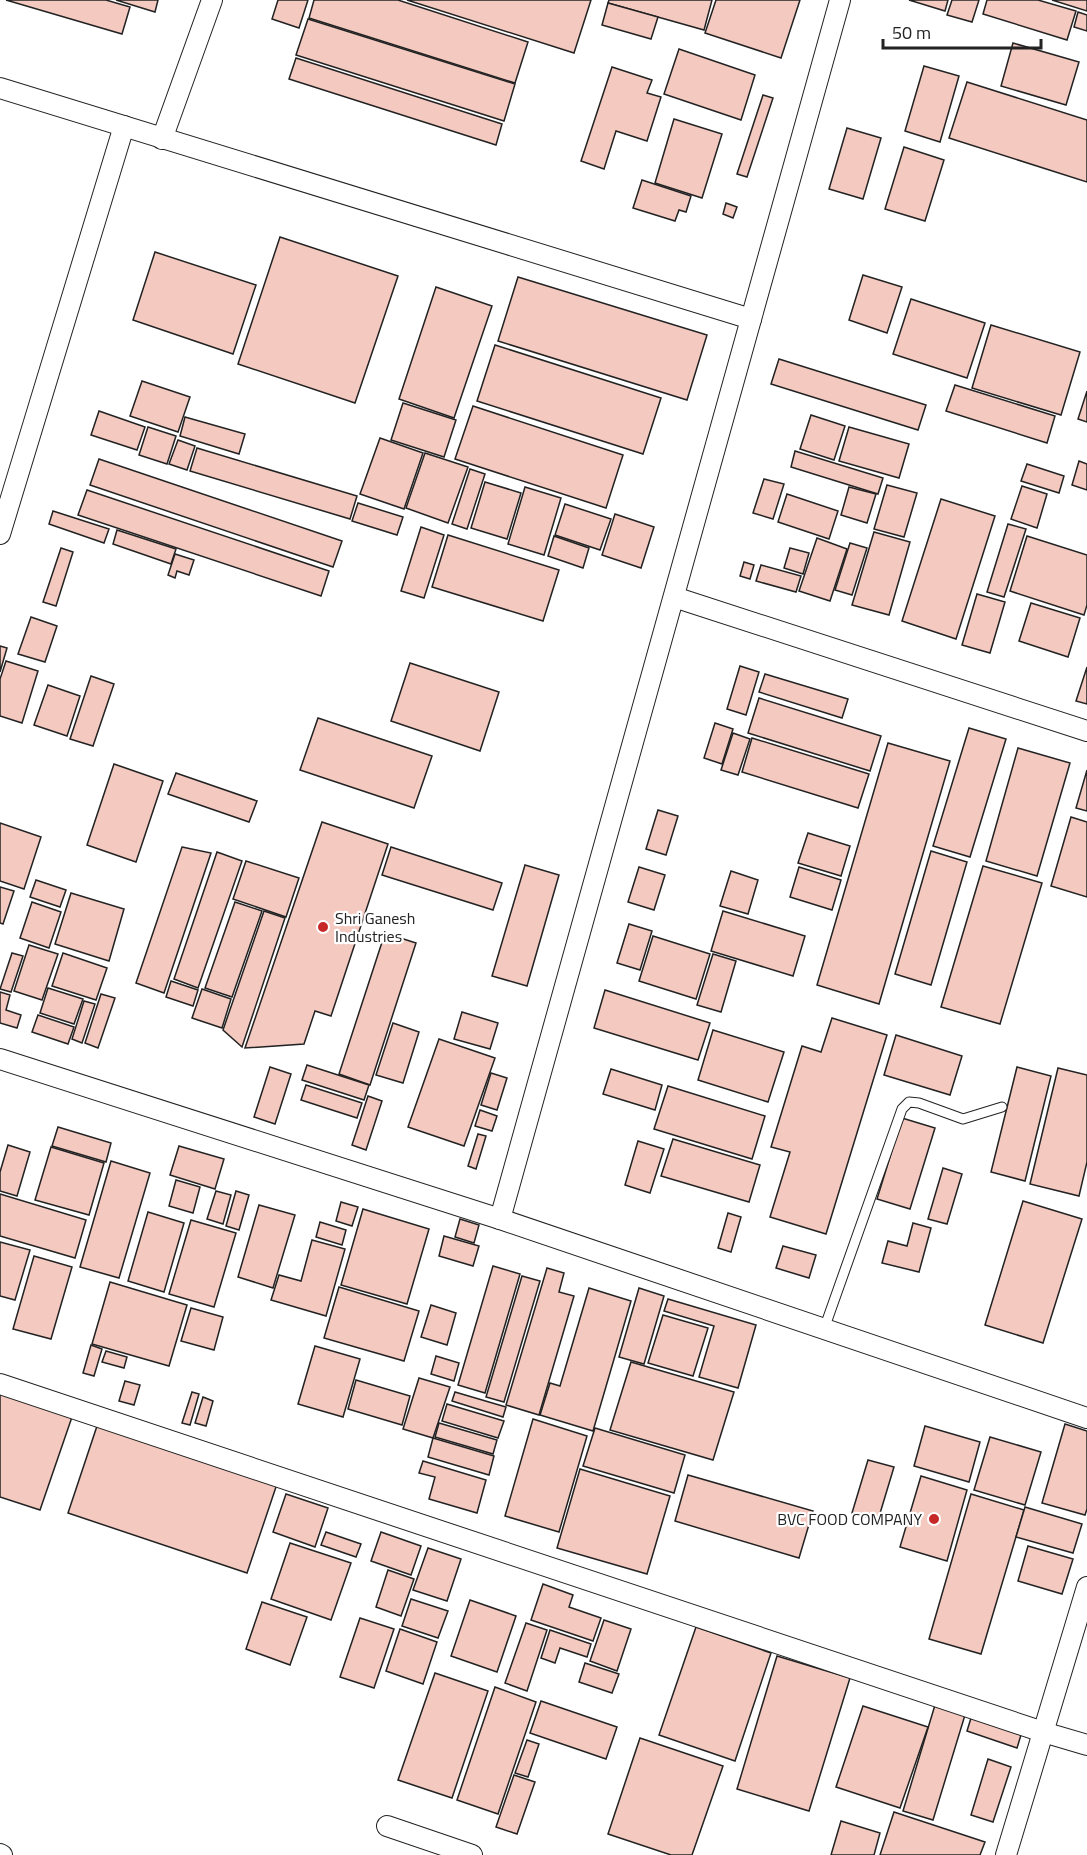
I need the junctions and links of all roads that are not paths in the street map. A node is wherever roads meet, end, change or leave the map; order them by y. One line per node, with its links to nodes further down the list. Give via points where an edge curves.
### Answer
1 (212, 0): 5 (street)
2 (840, 0): 6 (street)
3 (0, 88): 4 (street)
4 (124, 126): 5 (street); 7 (street)
5 (162, 139): 6 (street)
6 (751, 319): 8 (street)
7 (0, 534)
8 (674, 597): 9 (street); 12 (street)
9 (1087, 731)
10 (0, 1059): 12 (street)
11 (1002, 1107): 13 (lane, via 963,1119 919,1103 909,1102 902,1109)
12 (500, 1219): 13 (street)
13 (824, 1329): 15 (street)
14 (0, 1384): 17 (street)
15 (1087, 1418)
16 (1087, 1587): 17 (street)
17 (1043, 1732): 18 (street); 21 (street)
18 (1087, 1744)
19 (387, 1826): 20 (street)
20 (472, 1855)
21 (1006, 1855)

